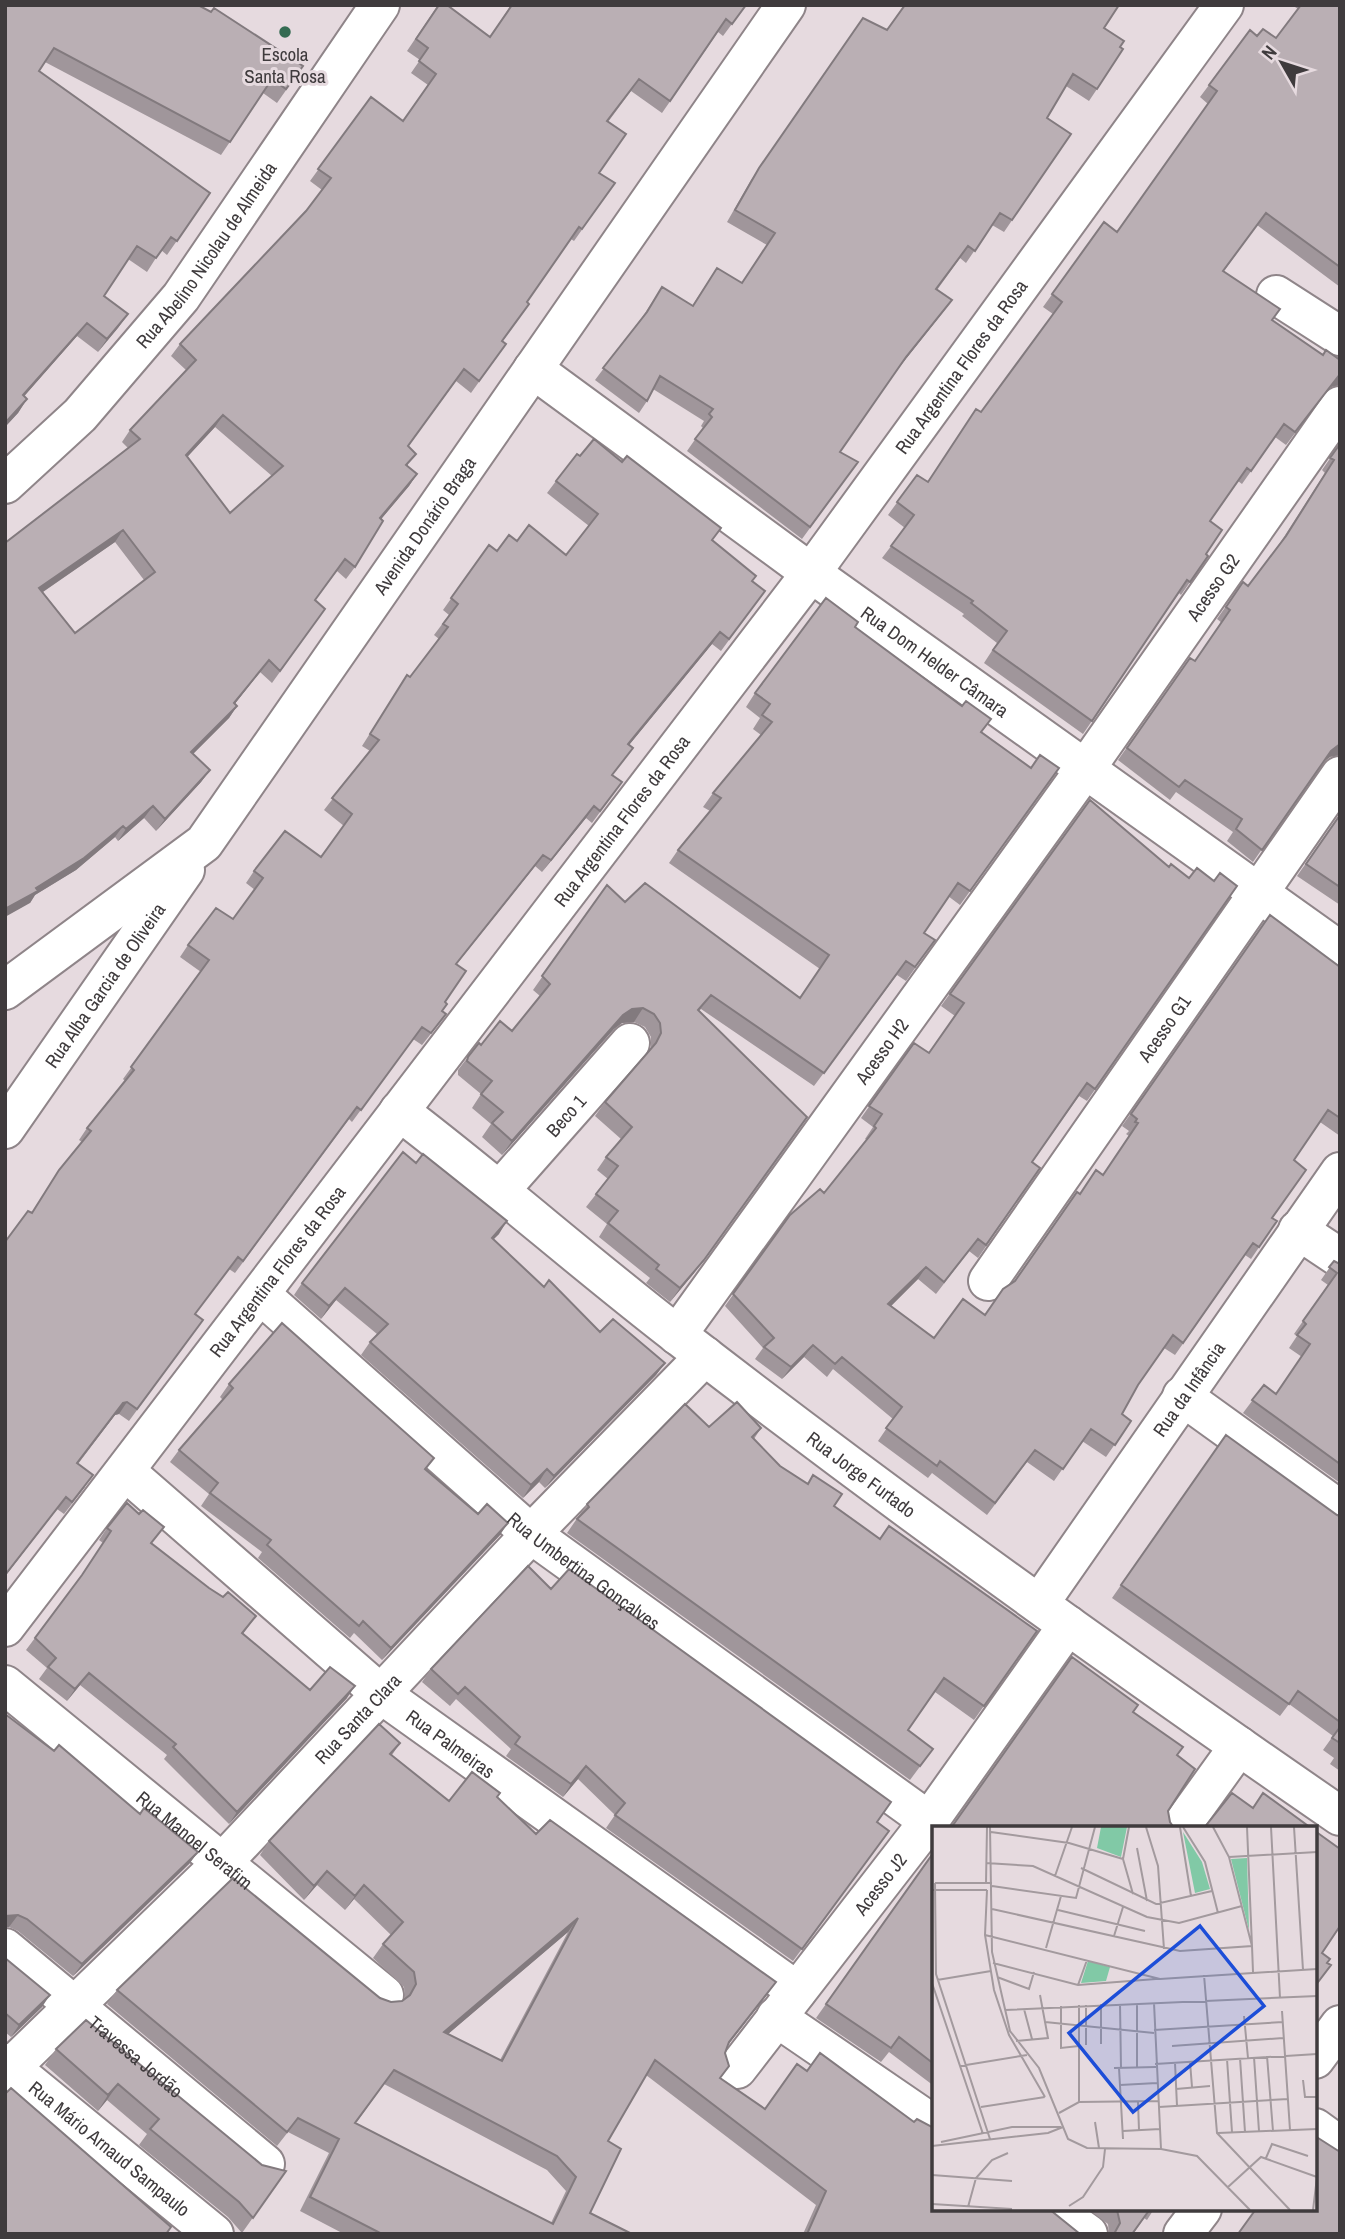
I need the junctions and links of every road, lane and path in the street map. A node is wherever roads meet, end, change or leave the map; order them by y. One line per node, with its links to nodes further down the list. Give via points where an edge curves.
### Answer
1 (380, 5): 8 (street, Rua Abelino Nicolau de Almeida, via 181,296 80,415)
2 (786, 5): 6 (street, Avenida Donário Braga)
3 (1224, 5): 9 (street, Rua Argentina Flores da Rosa)
4 (1276, 295): 5 (street)
5 (1340, 336)
6 (533, 369): 9 (street, Rua Dom Helder Câmara); 12 (street, Avenida Donário Braga)
7 (1340, 406): 10 (street, Acesso G2)
8 (5, 484)
9 (811, 573): 10 (street, Rua Dom Helder Câmara); 17 (street, Rua Argentina Flores da Rosa)
10 (1086, 768): 13 (street, Rua Dom Helder Câmara); 25 (street, Acesso H2)
11 (1340, 776): 13 (street, Acesso G1)
12 (204, 843): 15 (street, Avenida Donário Braga); 18 (street, Rua Alba Garcia de Oliveira)
13 (1259, 893): 14 (street, Rua Dom Helder Câmara); 23 (street, Acesso G1)
14 (1340, 951)
15 (5, 990)
16 (630, 1043): 20 (street, Beco 1)
17 (399, 1111): 20 (street, Rua Jorge Furtado); 24 (street, Rua Argentina Flores da Rosa)
18 (5, 1129)
19 (1340, 1171): 21 (street, Rua da Infância)
20 (501, 1189): 25 (street, Rua Jorge Furtado)
21 (1298, 1230): 22 (street); 26 (street, Rua da Infância)
22 (1340, 1258)
23 (988, 1281)
24 (261, 1295): 27 (street, Rua Argentina Flores da Rosa); 29 (street, Rua Umbertina Gonçalves)
25 (691, 1345): 29 (street, Rua Santa Clara); 30 (street, Rua Jorge Furtado)
26 (1182, 1396): 28 (street); 30 (street, Rua da Infância)
27 (125, 1471): 31 (street, Rua Argentina Flores da Rosa); 33 (street, Rua Palmeiras)
28 (1340, 1510)
29 (531, 1534): 33 (street, Rua Santa Clara); 36 (street, Rua Umbertina Gonçalves)
30 (1054, 1615): 34 (street, Rua Jorge Furtado); 36 (street, Acesso J2)
31 (5, 1627)
32 (5, 1685): 38 (street, Rua Manoel Serafim)
33 (381, 1694): 38 (street, Rua Santa Clara); 41 (street, Rua Palmeiras)
34 (1239, 1746): 35 (street, Rua Jorge Furtado); 37 (street)
35 (1340, 1816)
36 (929, 1821): 41 (street, Acesso J2)
37 (1181, 1826)
38 (223, 1862): 40 (street, Rua Manoel Serafim); 42 (street, Rua Santa Clara)
39 (5, 1948): 42 (street, Travessa Jordão)
40 (384, 1995)
41 (787, 2004): 46 (street, Acesso J2); 47 (street, Rua Palmeiras)
42 (75, 2005): 45 (street, Rua Santa Clara); 50 (street, Travessa Jordão)
43 (1340, 2025): 44 (street)
44 (1317, 2056)
45 (7, 2068): 53 (street, Rua Mário Arnaud Sampaulo)
46 (737, 2069)
47 (932, 2123)
48 (1317, 2129): 49 (street)
49 (1340, 2146)
50 (265, 2164)
51 (1057, 2211): 54 (street)
52 (1200, 2211): 55 (street)
53 (214, 2234)
54 (1088, 2234)
55 (1183, 2234)

